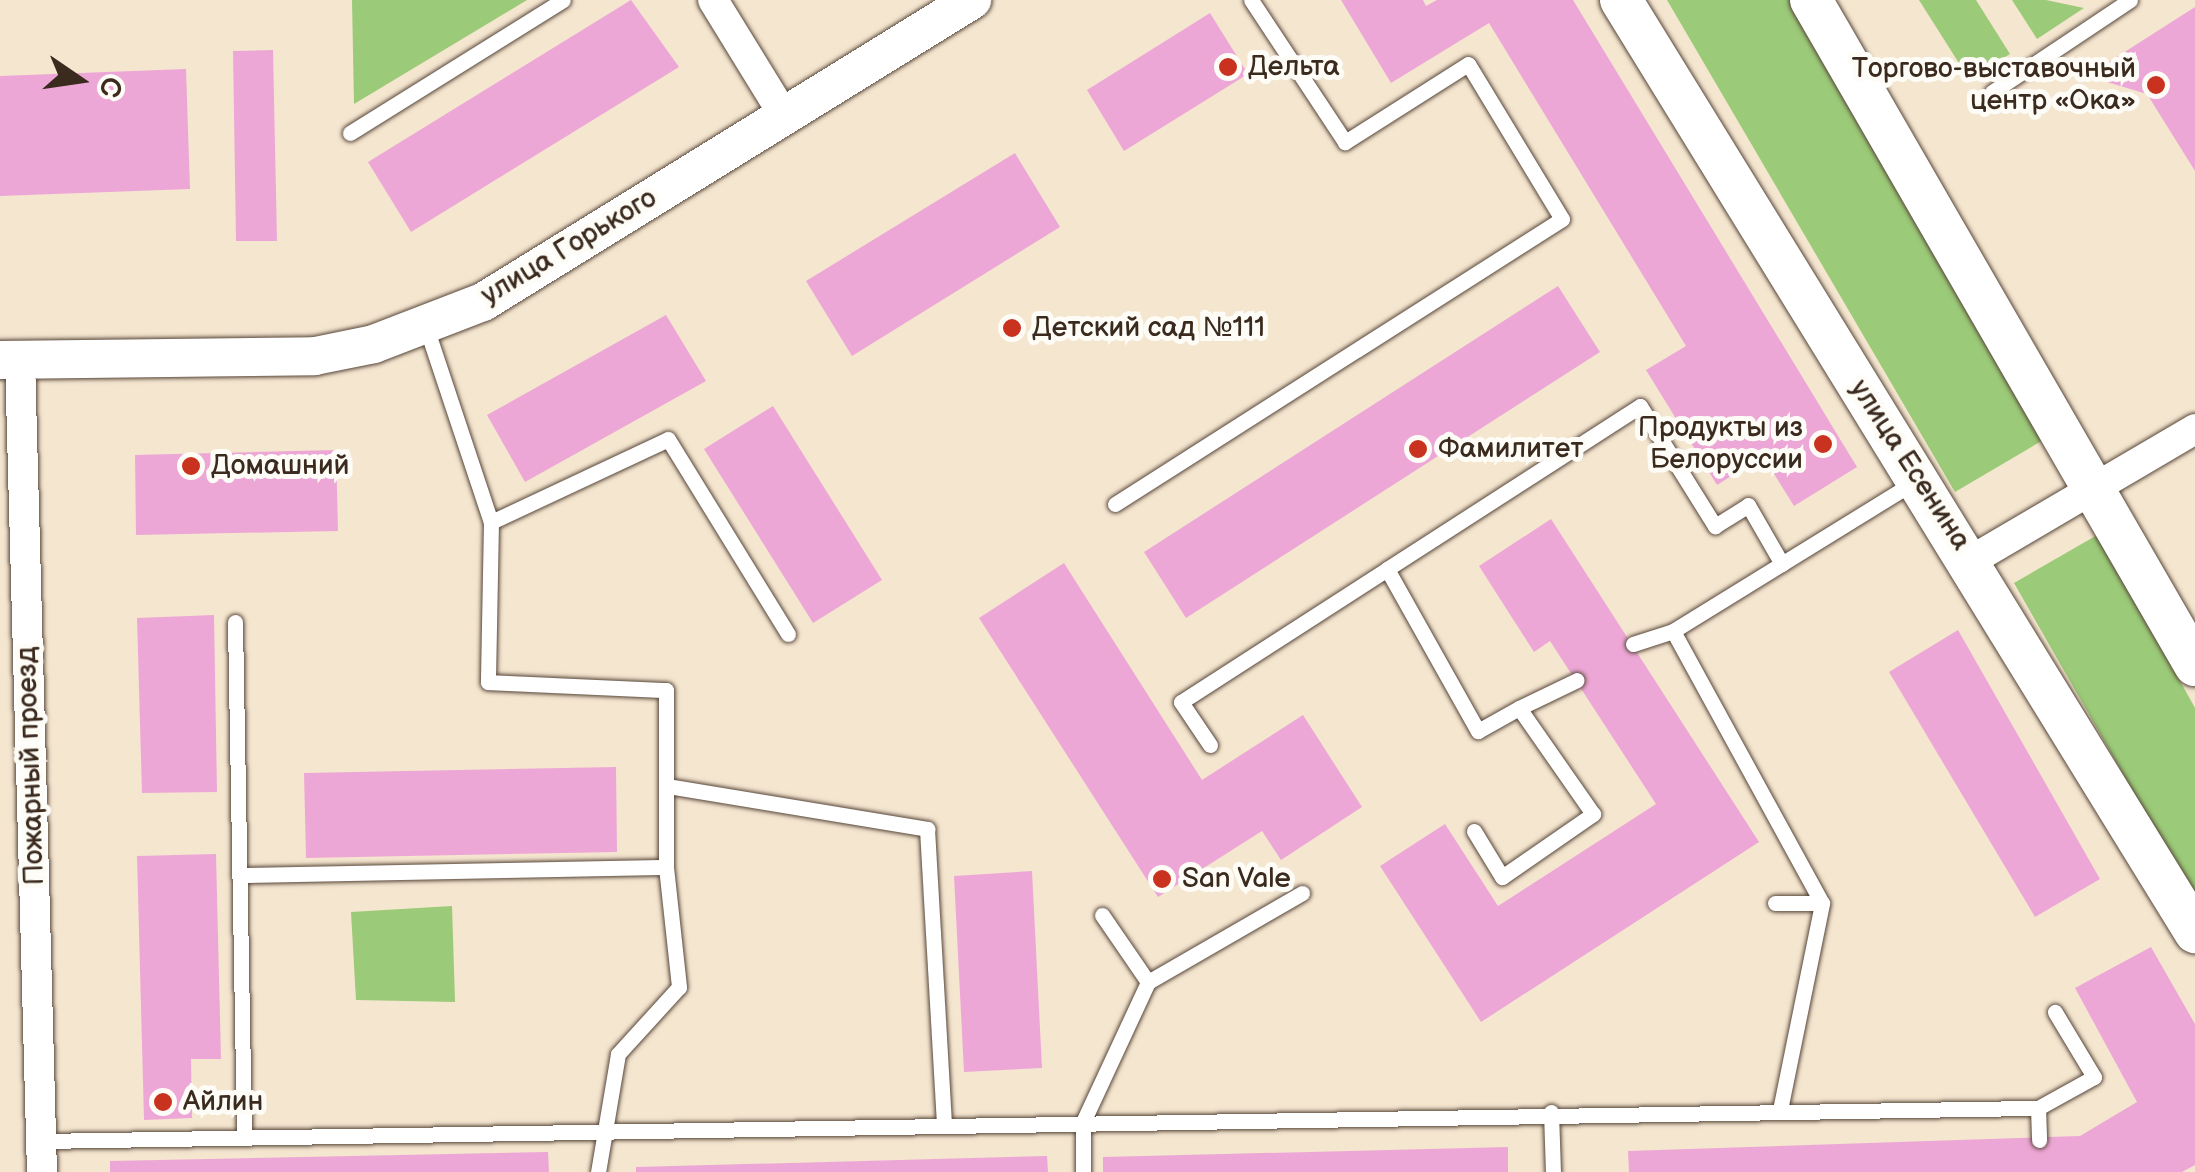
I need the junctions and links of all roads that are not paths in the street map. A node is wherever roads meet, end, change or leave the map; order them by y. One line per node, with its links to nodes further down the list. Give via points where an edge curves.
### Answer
1 (563, 0): 10 (lane)
2 (714, 0): 9 (street)
3 (972, 0): 9 (street, улица Горького)
4 (1251, 0): 16 (lane, via 1345,142 1468,64 1562,219)
5 (1621, 0): 14 (main road, улица Есенина)
6 (1811, 0): 15 (main road)
7 (2130, 0): 8 (lane)
8 (1992, 92)
9 (783, 114): 11 (street, улица Горького, via 484,302)
10 (350, 133)
11 (425, 324): 12 (street, улица Горького, via 315,356); 17 (lane)
12 (10, 360): 48 (street, Пожарный проезд)
13 (2195, 429): 15 (street)
14 (1917, 480): 18 (main road, улица Есенина); 19 (lane)
15 (2096, 489): 18 (street); 25 (main road)
16 (1115, 504)
17 (491, 522): 23 (lane, via 668,439); 29 (lane, via 488,682 666,690)
18 (1972, 560): 37 (main road, улица Есенина)
19 (1782, 564): 20 (lane, via 1748,506 1715,526 1640,406); 22 (lane)
20 (1387, 569): 27 (lane, via 1478,731); 28 (lane, via 1181,702)
21 (236, 622): 32 (lane)
22 (1673, 631): 24 (lane); 35 (lane)
23 (788, 634)
24 (1633, 644)
25 (2195, 665)
26 (1578, 680): 27 (lane)
27 (1520, 708): 30 (lane, via 1592,814 1502,877)
28 (1210, 746)
29 (668, 786): 31 (lane); 44 (lane, via 927,830)
30 (1474, 831)
31 (666, 867): 32 (lane); 45 (lane, via 678,987 618,1054)
32 (240, 875): 46 (lane)
33 (1302, 893): 38 (lane)
34 (1775, 903): 35 (lane)
35 (1822, 904): 41 (lane)
36 (1102, 915): 38 (lane)
37 (2195, 932)
38 (1148, 982): 43 (lane)
39 (2055, 1012): 40 (lane, via 2094,1078)
40 (2038, 1108): 41 (lane); 47 (lane)
41 (1780, 1110): 42 (lane)
42 (1551, 1112): 43 (lane); 52 (lane)
43 (1084, 1122): 44 (lane); 51 (lane)
44 (944, 1123): 45 (lane)
45 (602, 1130): 46 (lane); 50 (lane)
46 (244, 1134): 48 (lane)
47 (2039, 1140)
48 (42, 1141): 49 (street, Пожарный проезд)
49 (42, 1172)
50 (598, 1172)
51 (1083, 1172)
52 (1553, 1172)

